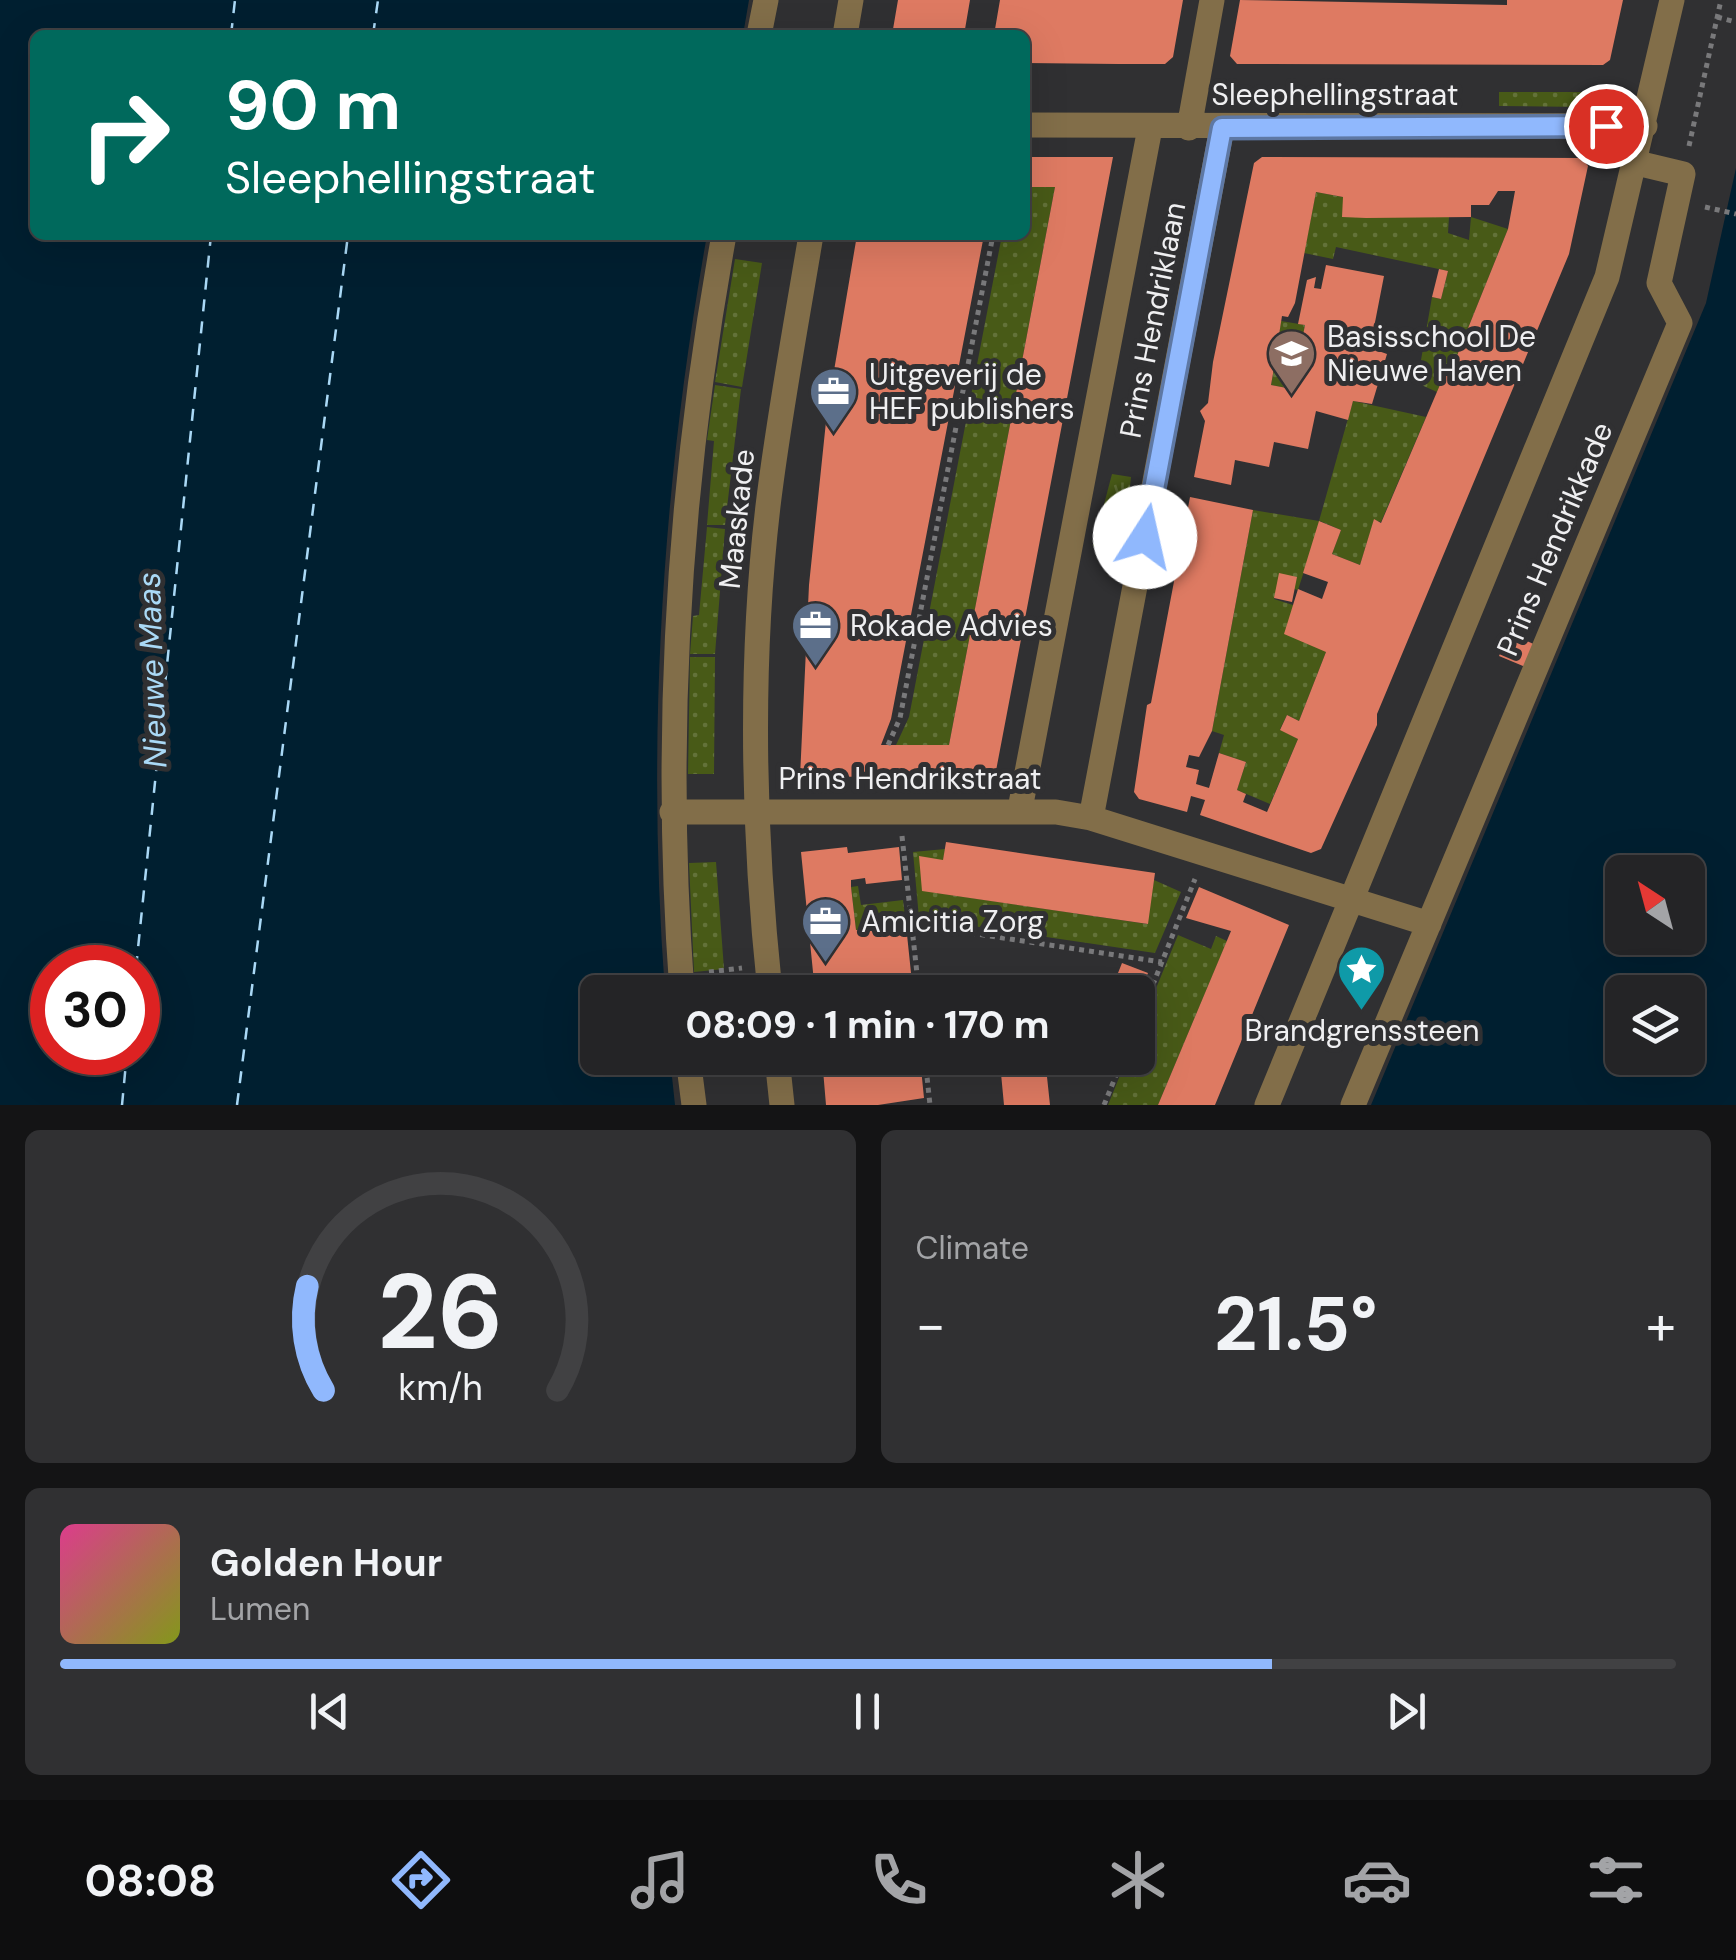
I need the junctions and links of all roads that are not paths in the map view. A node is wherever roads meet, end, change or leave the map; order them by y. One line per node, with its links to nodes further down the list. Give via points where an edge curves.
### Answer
1 (766, 0): 5 (street)
2 (851, 0): 6 (street)
3 (1212, 0): 10 (street)
4 (1672, 0): 8 (street, Prins Hendrikkade)
5 (761, 30)
6 (846, 30)
7 (1030, 125): 9 (street, Sleephellingstraat)
8 (1646, 126): 11 (street, Sleephellingstraat); 12 (street, Prins Hendrikkade)
9 (1150, 128): 10 (street, Sleephellingstraat); 15 (street, Prins Hendriklaan)
10 (1189, 128): 11 (street, Sleephellingstraat)
11 (1222, 128): 18 (street, Prins Hendriklaan)
12 (1636, 163): 19 (street, Prins Hendrikkade, via 1601,294); 20 (street, Prins Hendrikkade, via 1683,174 1659,283 1680,323)
13 (723, 240): 16 (street, Maaskade, via 698,380 681,537)
14 (810, 240): 17 (street, Maaskade, via 768,509)
15 (1020, 809): 17 (street, Prins Hendrikstraat); 18 (street, Prins Hendrikstraat)
16 (672, 812): 17 (street); 21 (street, Maaskade)
17 (756, 812): 22 (street, Maaskade)
18 (1092, 818): 19 (street, Prins Hendrikstraat)
19 (1352, 900): 20 (street); 27 (street, Prins Hendrikkade)
20 (1428, 924): 28 (street, Prins Hendrikkade)
21 (681, 975)
22 (768, 975)
23 (690, 1075): 25 (street)
24 (779, 1075): 26 (street)
25 (694, 1105)
26 (782, 1105)
27 (1267, 1105)
28 (1353, 1105)

